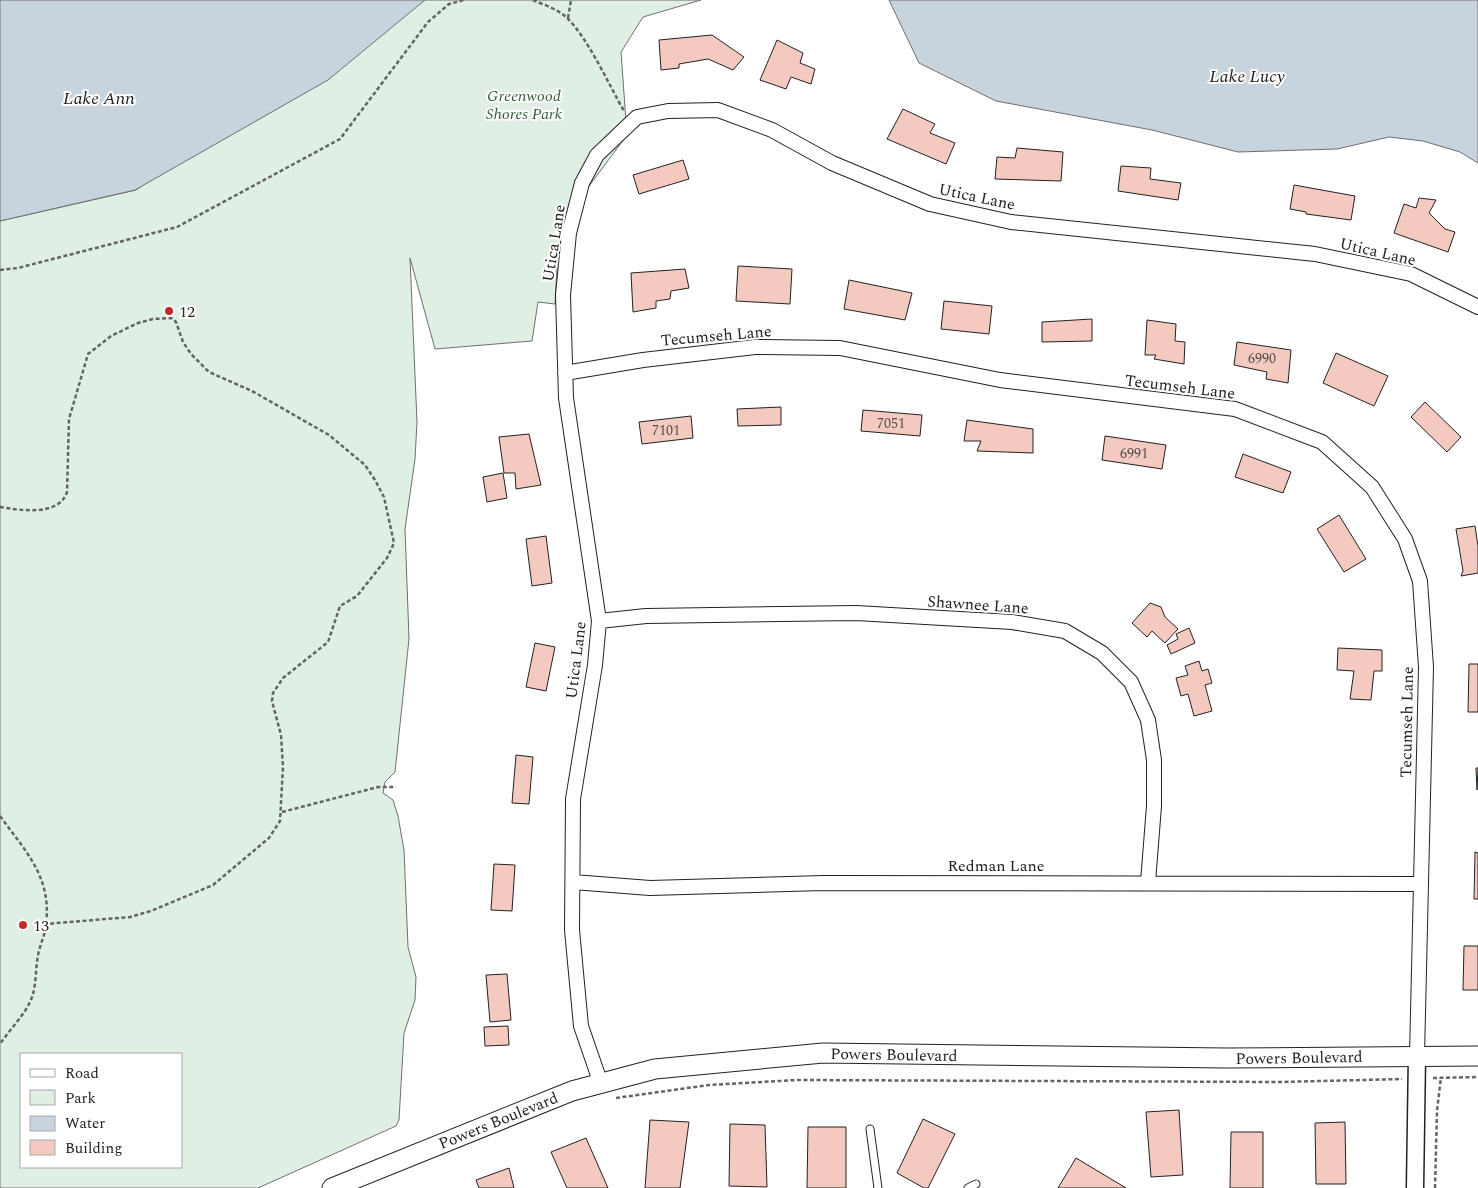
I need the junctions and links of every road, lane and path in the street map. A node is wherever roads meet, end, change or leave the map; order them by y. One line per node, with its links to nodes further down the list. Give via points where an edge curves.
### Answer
1 (464, 0): 8 (path, via 449,4 428,22 340,139 177,228)
2 (533, 0): 5 (path)
3 (544, 0): 5 (path)
4 (571, 0): 6 (path)
5 (541, 4): 6 (path)
6 (568, 18): 7 (path)
7 (631, 123): 9 (street, Utica Lane, via 637,117 668,111 718,110 772,130 832,163 930,204 1011,222 1315,254 1411,274); 10 (street, Utica Lane, via 597,154 582,183 569,233 564,286)
8 (0, 270)
9 (1478, 307)
10 (565, 373): 12 (street, Utica Lane); 18 (street, Tecumseh Lane, via 755,347 840,348 1000,380 1235,410 1322,442 1372,487 1406,540 1420,581 1426,667)
11 (0, 506): 14 (path, via 34,510 62,502 67,492 69,419 88,354 111,336 153,319 171,318 176,322 183,342 209,372 252,391 329,435 365,465 384,497 394,543 357,596 340,606 328,642 283,678 273,693 273,711 283,750)
12 (599, 621): 16 (street, Utica Lane, via 573,799); 17 (street, Shawnee Lane, via 646,616 856,613 1012,622 1065,631 1102,653 1131,682 1148,720 1154,760)
13 (396, 787): 14 (path, via 369,789)
14 (282, 812): 19 (path, via 277,828 269,838 204,890 130,917)
15 (0, 816): 19 (path, via 26,848 35,867 46,897)
16 (573, 882): 17 (street, Redman Lane, via 650,888 823,883); 26 (street, Utica Lane, via 572,930 582,1026)
17 (1148, 882): 18 (street, Redman Lane)
18 (1420, 884): 21 (street, Tecumseh Lane)
19 (46, 924): 20 (path, via 33,996)
20 (0, 1044)
21 (1417, 1056): 22 (main road, Powers Boulevard); 25 (street); 26 (main road, Powers Boulevard, via 1226,1058 823,1053 655,1069)
22 (1478, 1056)
23 (1441, 1077): 24 (path); 25 (path); 34 (path)
24 (1478, 1077)
25 (1417, 1079): 27 (path, via 1281,1082 797,1080 709,1085); 33 (street)
26 (600, 1084): 30 (main road, Powers Boulevard, via 564,1094)
27 (615, 1098)
28 (870, 1129): 31 (lane)
29 (976, 1184): 32 (lane)
30 (332, 1188)
31 (878, 1188)
32 (968, 1188)
33 (1415, 1188)
34 (1435, 1188)

